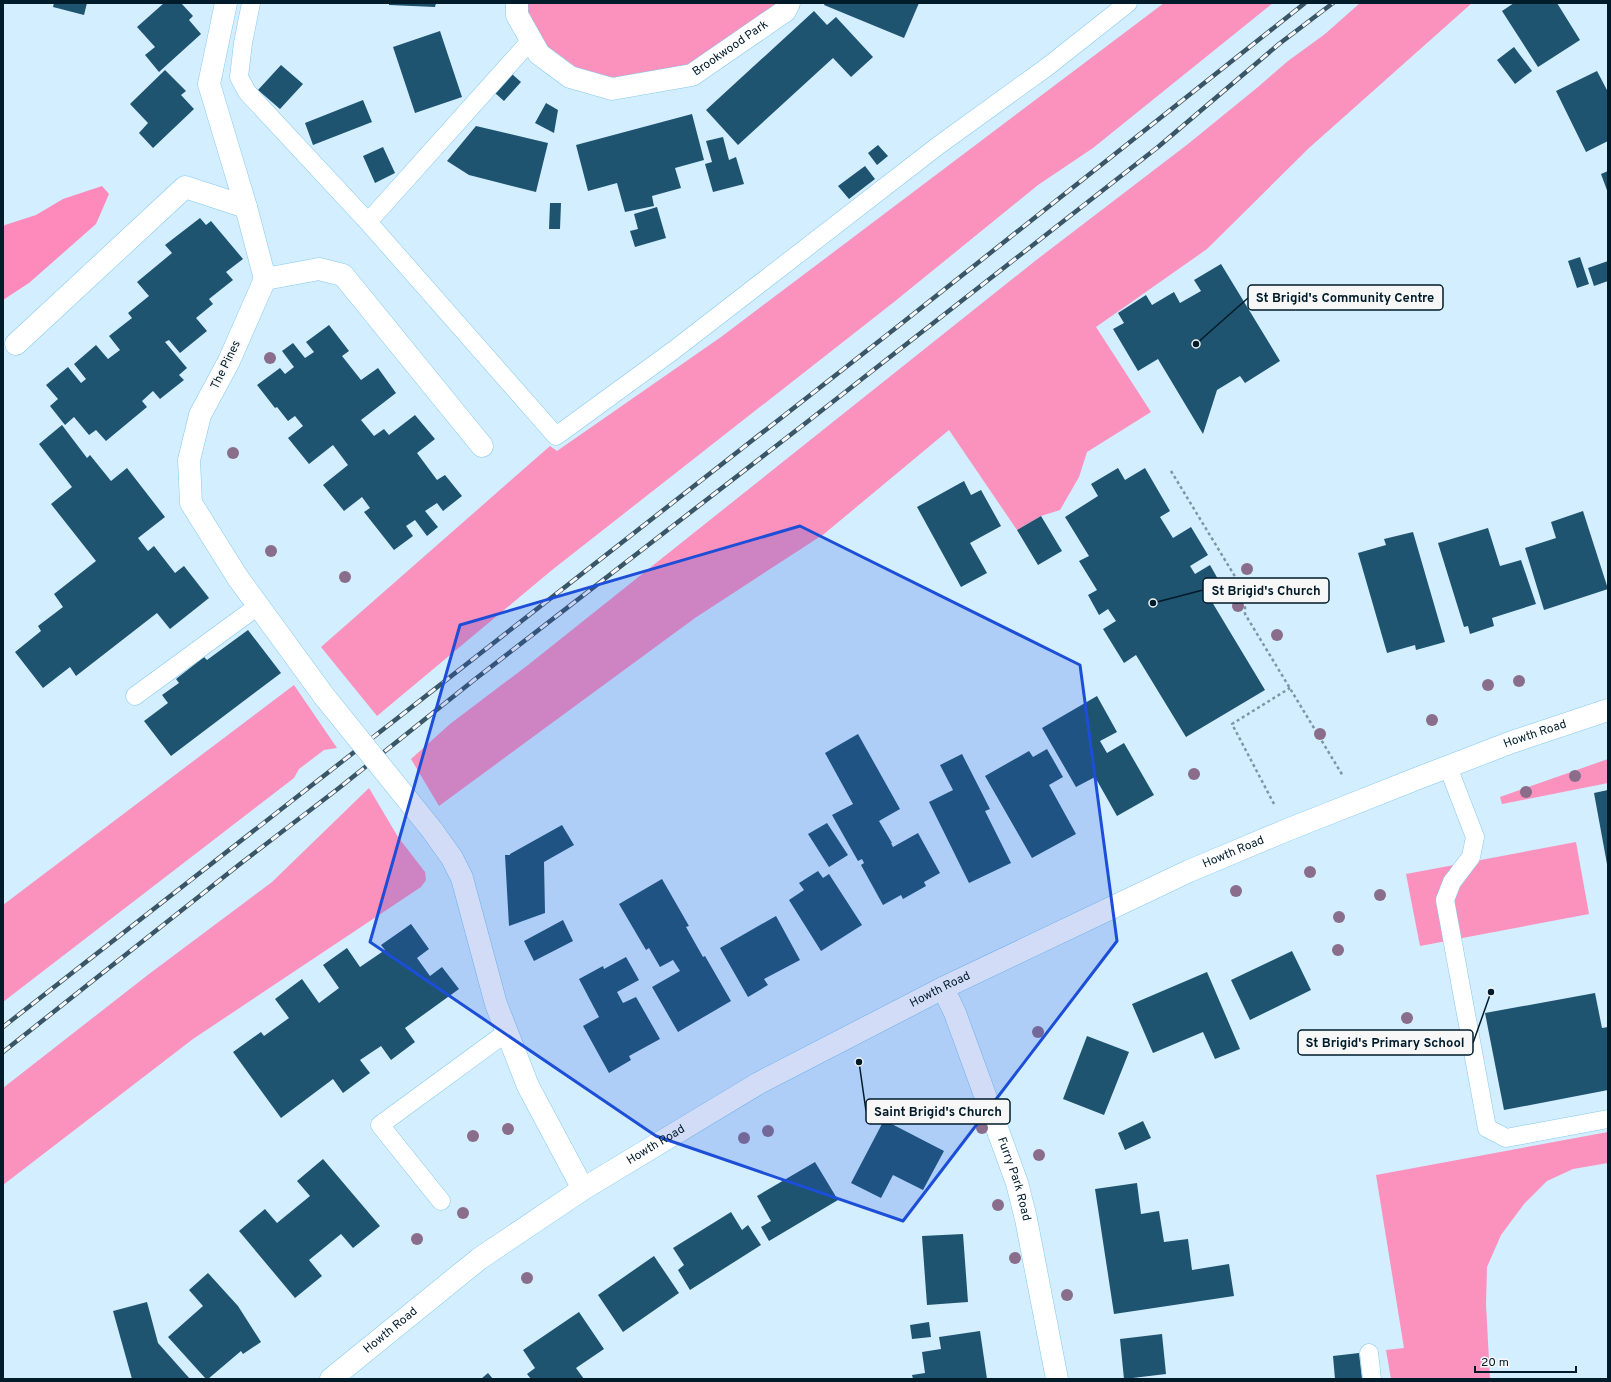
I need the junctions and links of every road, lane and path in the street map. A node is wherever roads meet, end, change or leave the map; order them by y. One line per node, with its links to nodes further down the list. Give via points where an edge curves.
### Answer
1 (226, 3): 7 (street, via 209,84)
2 (251, 3): 8 (lane, via 238,77 247,92)
3 (517, 3): 6 (street, Brookwood Park, via 517,15)
4 (789, 3): 6 (street, Brookwood Park, via 785,11 692,74 612,89 570,77 539,54)
5 (1128, 3): 8 (lane, via 674,350 556,436)
6 (531, 40): 8 (lane)
7 (246, 207): 9 (street); 10 (street, via 185,187)
8 (368, 222)
9 (265, 279): 11 (street, via 319,269 343,275); 13 (street, The Pines, via 230,361 200,415 189,460 191,503)
10 (16, 344)
11 (482, 446)
12 (1171, 471): 14 (path, via 1245,593 1245,614)
13 (258, 606): 15 (lane); 21 (street, The Pines, bridge, via 324,696 452,858 462,878 485,968)
14 (1290, 688): 18 (path); 19 (path, via 1232,724)
15 (135, 696)
16 (1608, 710): 17 (street, Howth Road, via 1512,742)
17 (1448, 767): 18 (street, Howth Road); 22 (lane, via 1475,838 1471,857 1452,882 1446,900 1487,1128 1506,1138)
18 (1359, 802): 19 (street, Howth Road)
19 (1287, 830): 20 (street, Howth Road, via 1189,870)
20 (943, 988): 23 (street, Howth Road, via 759,1083); 27 (street, Furry Park Road, via 955,1013 1017,1183)
21 (506, 1032): 23 (street, The Pines, via 528,1086); 24 (lane, via 380,1125)
22 (1608, 1119)
23 (583, 1189): 26 (street, Howth Road, via 479,1259)
24 (441, 1201)
25 (1369, 1353): 28 (lane)
26 (331, 1379)
27 (1057, 1379)
28 (1372, 1379)

